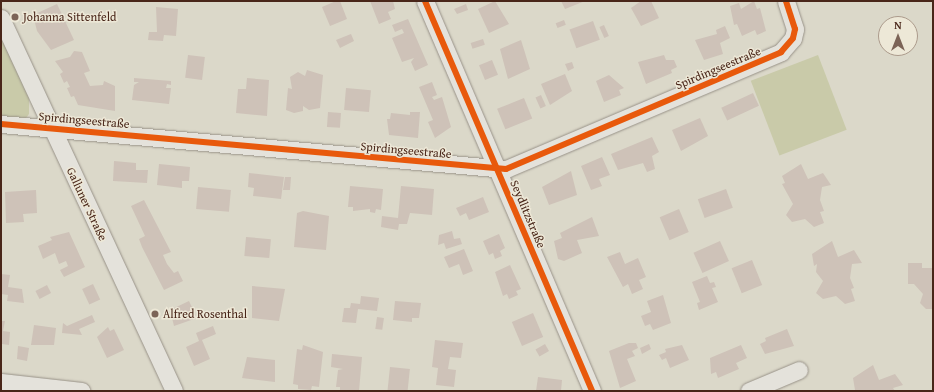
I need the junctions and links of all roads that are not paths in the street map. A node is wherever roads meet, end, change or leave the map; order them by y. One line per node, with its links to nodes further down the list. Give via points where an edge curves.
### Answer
1 (425, 1): 6 (street, Seydlitzstraße)
2 (786, 1): 6 (street, Spirdingseestraße, via 795,29 786,48 650,109)
3 (1, 18): 5 (street, Galluner Straße)
4 (1, 124): 5 (street, Spirdingseestraße)
5 (52, 128): 6 (street, Spirdingseestraße); 10 (street, Galluner Straße)
6 (496, 170): 11 (street, Seydlitzstraße)
7 (799, 370): 12 (street)
8 (1, 382): 9 (street)
9 (81, 391)
10 (174, 391)
11 (592, 391)
12 (749, 391)

